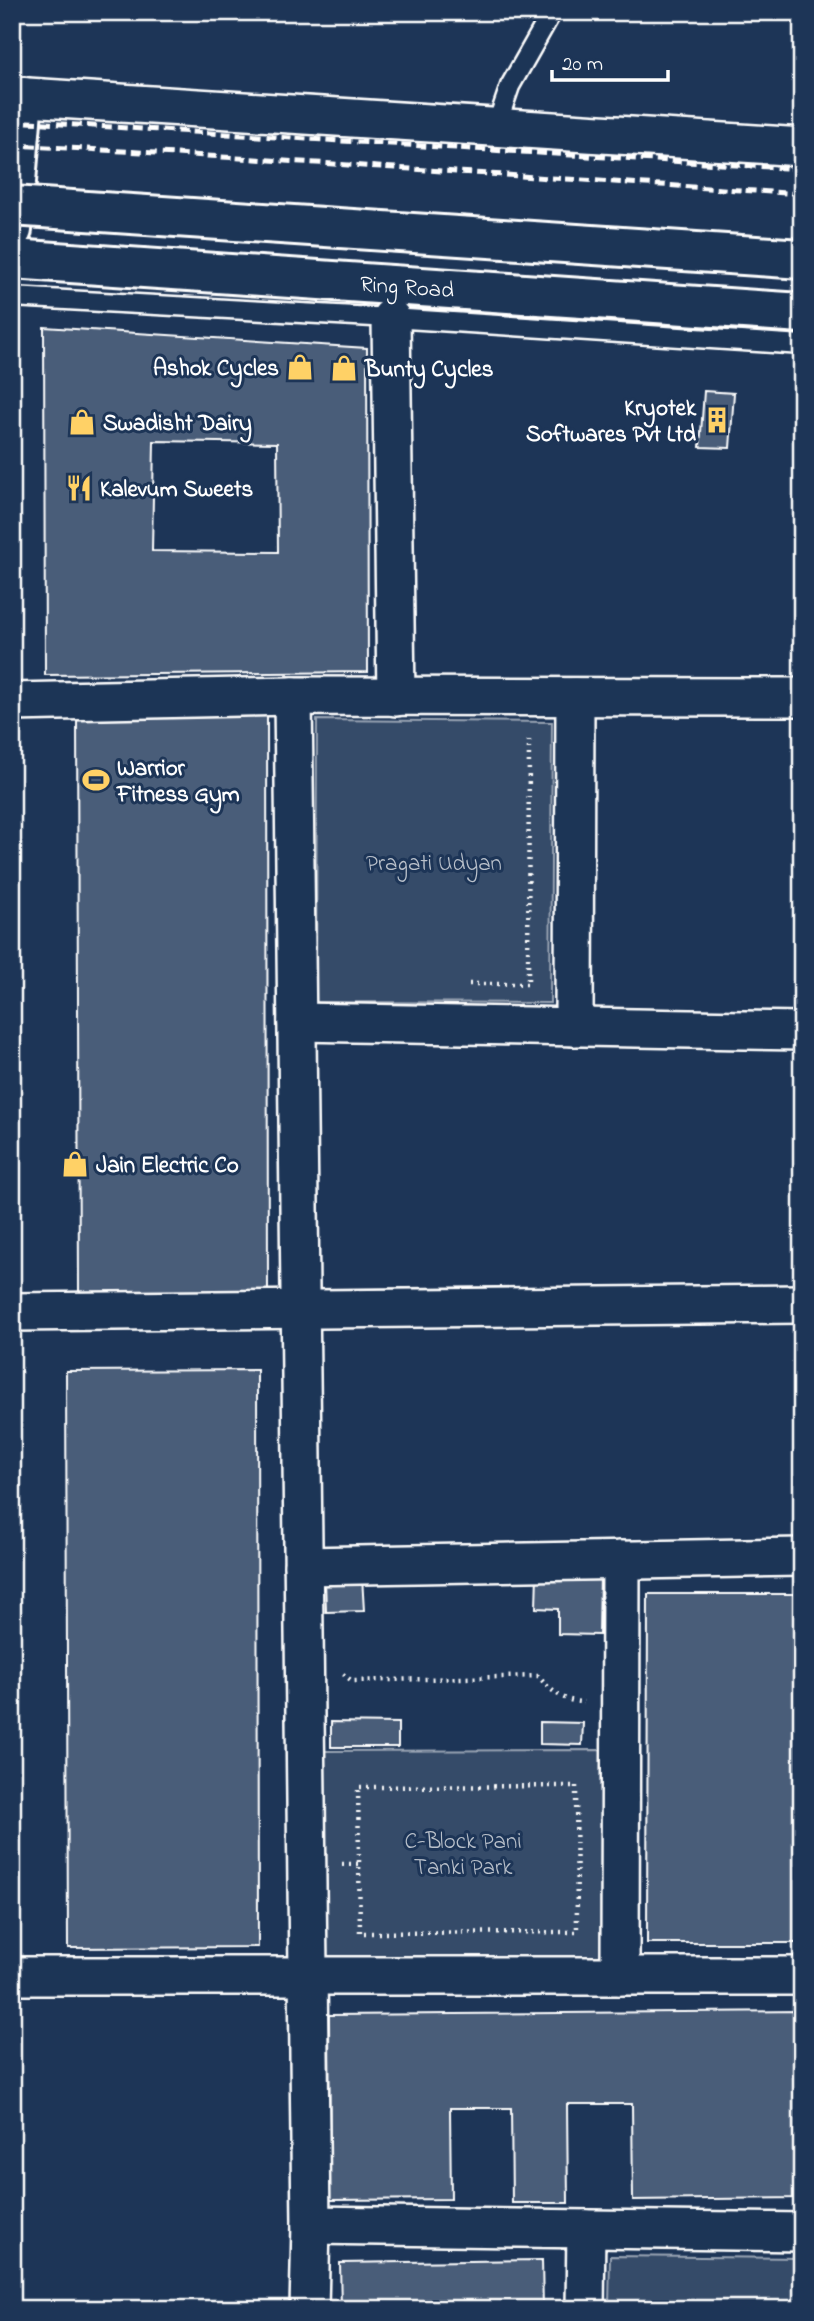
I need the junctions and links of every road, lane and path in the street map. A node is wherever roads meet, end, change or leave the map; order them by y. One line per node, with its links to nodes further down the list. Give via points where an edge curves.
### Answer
1 (552, 12): 3 (lane, via 510,86)
2 (18, 96): 3 (street); 6 (main road)
3 (496, 127): 4 (street)
4 (802, 147)
5 (12, 206): 8 (main road, bridge)
6 (12, 230)
7 (12, 259): 10 (main road, Ring Road)
8 (802, 259)
9 (12, 297): 11 (lane)
10 (802, 313)
11 (391, 318): 12 (lane); 14 (street)
12 (802, 345)
13 (293, 696): 14 (street); 17 (street); 20 (street)
14 (396, 697): 15 (street)
15 (575, 697): 16 (street); 21 (street)
16 (802, 697)
17 (12, 702)
18 (516, 737): 19 (path, via 529,738 528,984)
19 (463, 984)
20 (297, 1022): 21 (street); 24 (street)
21 (574, 1027): 22 (street)
22 (802, 1031)
23 (802, 1304): 24 (street)
24 (300, 1309): 25 (street); 28 (street)
25 (12, 1312)
26 (802, 1557): 27 (street)
27 (621, 1560): 28 (street); 30 (street)
28 (303, 1566): 29 (street)
29 (304, 1669): 30 (path, via 336,1668 352,1681 538,1676 550,1690 572,1702); 33 (street)
30 (620, 1700): 34 (street)
31 (360, 1933): 31 (path, via 577,1932 576,1786 358,1787)
32 (12, 1976): 33 (street)
33 (308, 1976): 34 (street); 36 (street)
34 (620, 1976): 35 (street)
35 (802, 1976)
36 (311, 2225): 37 (street); 39 (street)
37 (586, 2229): 38 (street); 40 (street)
38 (802, 2232)
39 (309, 2309)
40 (585, 2309)

